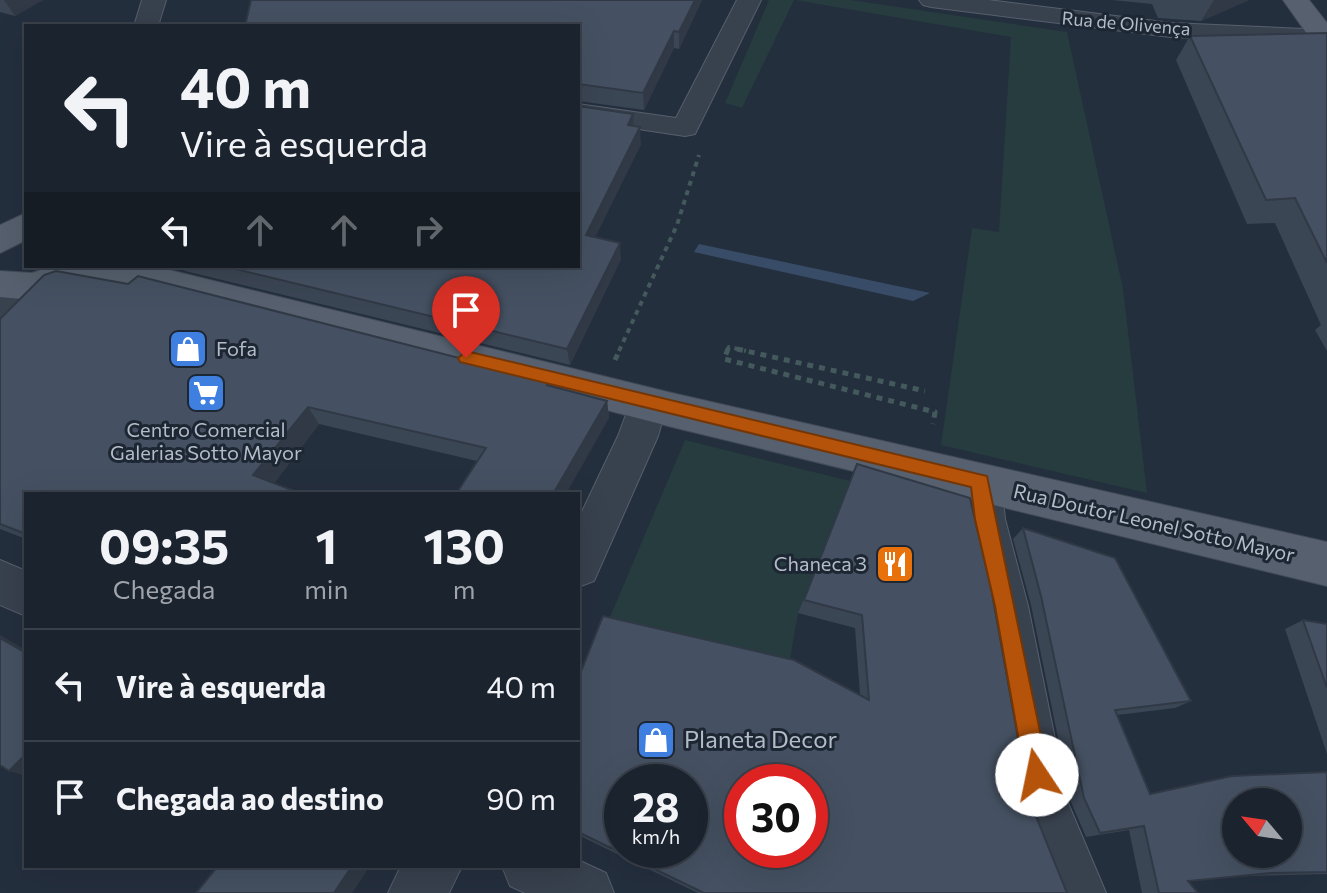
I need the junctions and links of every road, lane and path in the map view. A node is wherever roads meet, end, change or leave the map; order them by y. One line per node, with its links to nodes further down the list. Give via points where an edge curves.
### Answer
1 (154, 0): 5 (street)
2 (749, 0): 8 (street)
3 (931, 0): 6 (street, Rua de Olivença, via 1171,30)
4 (1296, 0): 6 (main road)
5 (147, 24)
6 (1326, 39)
7 (580, 112): 8 (street)
8 (694, 136): 16 (path, via 677,225)
9 (24, 224): 11 (main road)
10 (24, 225): 12 (main road)
11 (0, 226)
12 (0, 241)
13 (136, 271): 14 (main road, Rua Doutor Leonel Sotto Mayor); 18 (main road, Rua Doutor Leonel Sotto Mayor)
14 (65, 275): 15 (main road, Rua Doutor Leonel Sotto Mayor)
15 (1, 299)
16 (612, 364)
17 (925, 391): 19 (path, via 729,347 724,359 935,412)
18 (648, 404): 20 (main road, Rua Doutor Leonel Sotto Mayor); 21 (street)
19 (933, 424)
20 (980, 482): 22 (main road, Rua Doutor Leonel Sotto Mayor); 29 (street, via 1042,804)
21 (580, 563)
22 (1327, 564)
23 (0, 581): 24 (street)
24 (24, 594)
25 (433, 868): 27 (street)
26 (534, 868): 28 (street)
27 (416, 893)
28 (586, 893)
29 (1078, 893)

